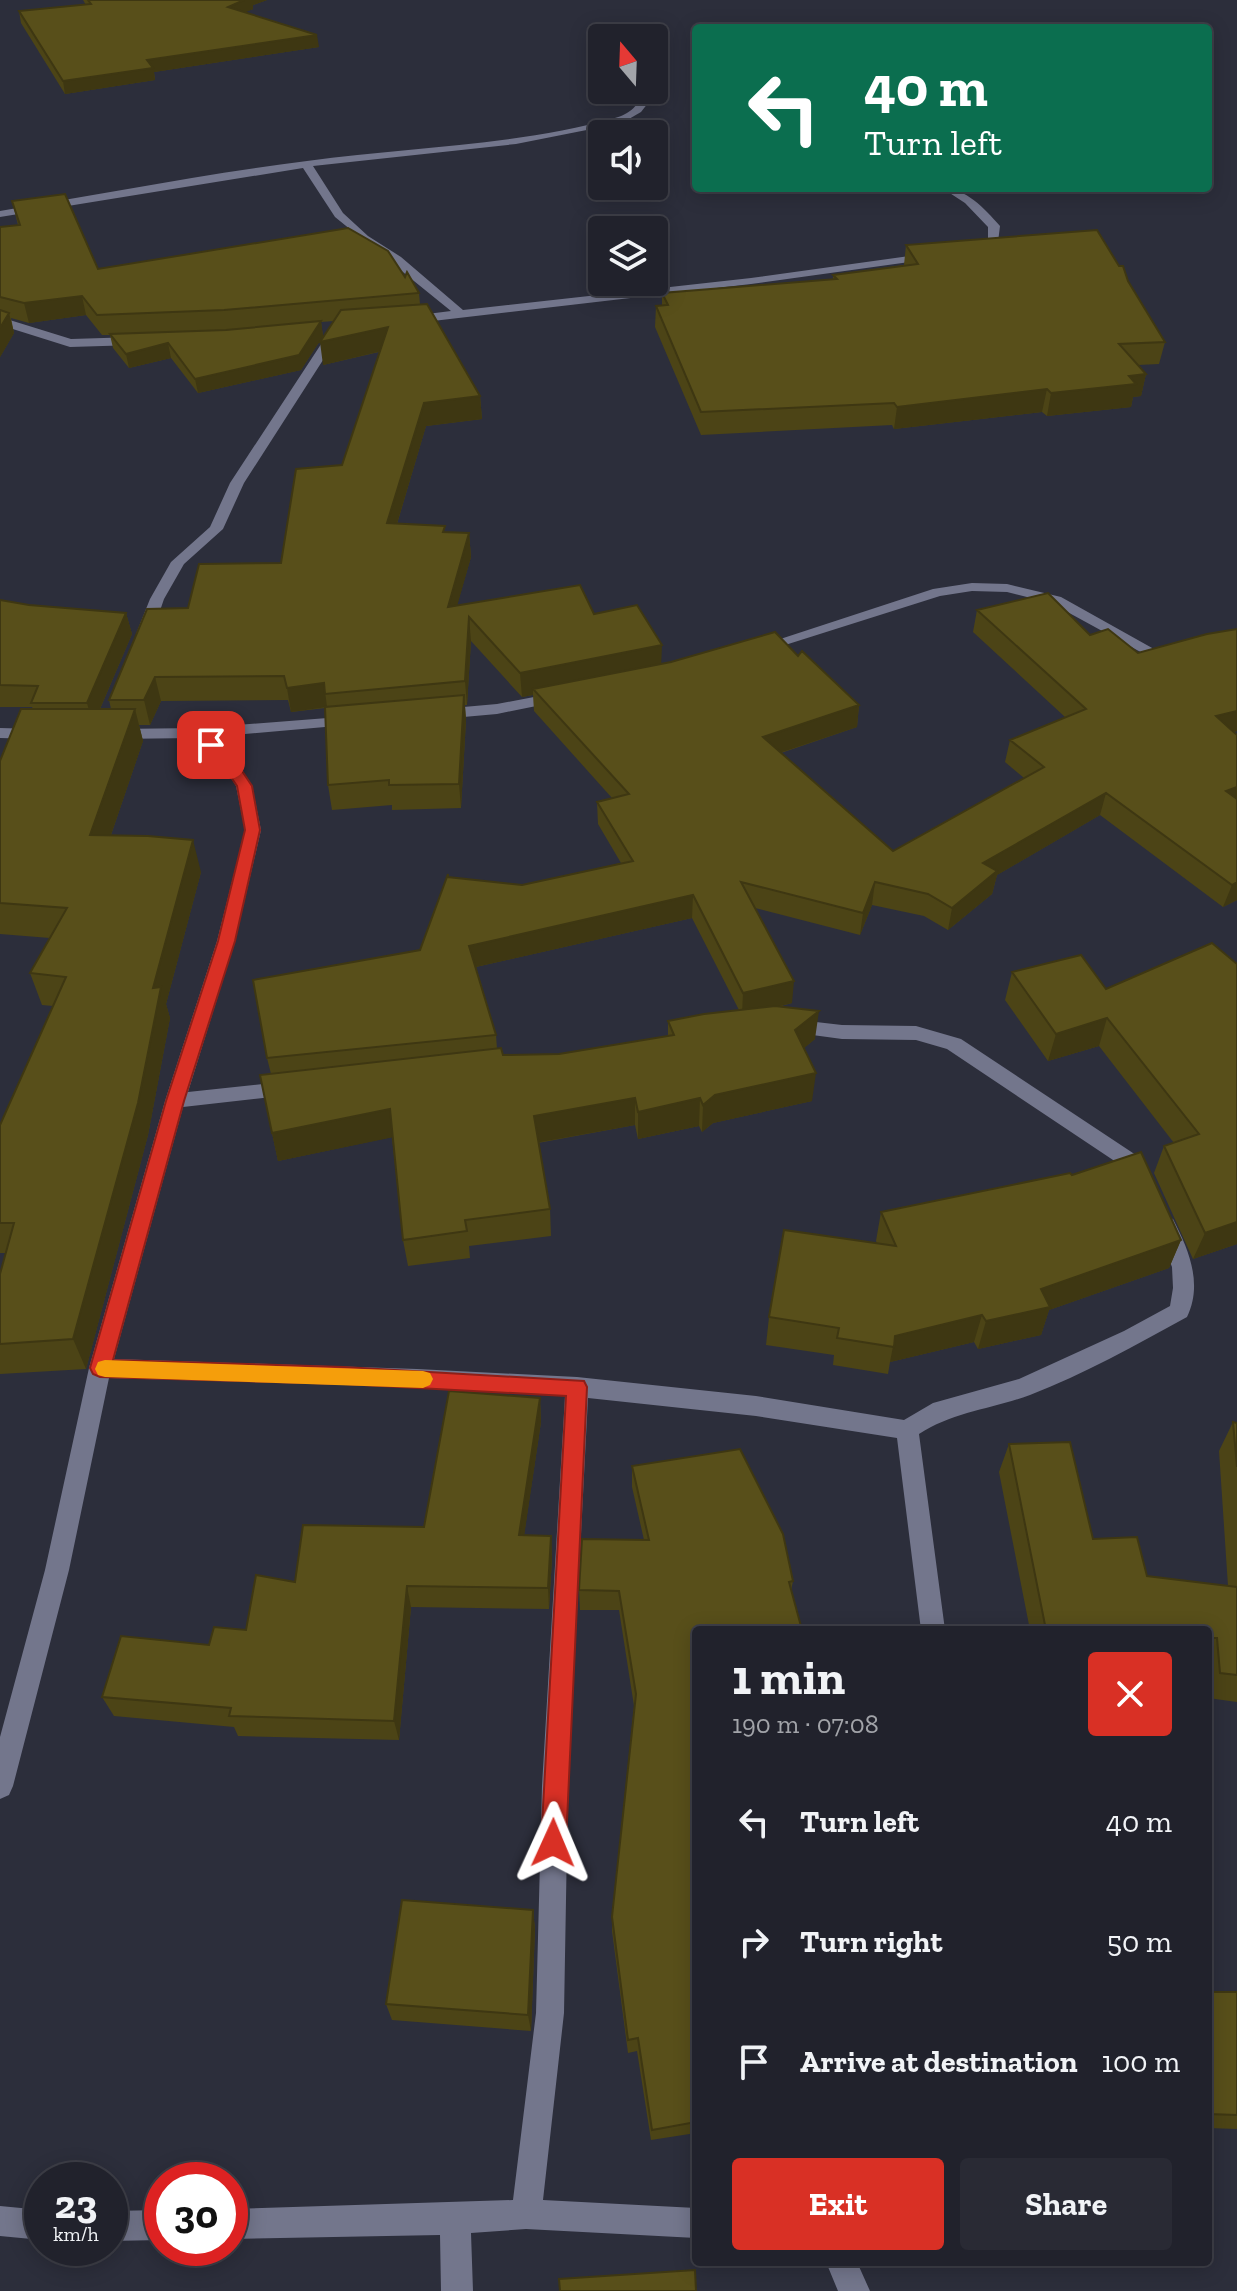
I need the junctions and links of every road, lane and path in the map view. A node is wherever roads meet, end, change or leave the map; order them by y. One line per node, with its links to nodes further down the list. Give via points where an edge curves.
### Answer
1 (642, 104): 2 (street, via 622,120 516,141)
2 (306, 164): 4 (street); 7 (street, via 339,215)
3 (954, 192): 5 (street, via 994,226 994,240)
4 (0, 214)
5 (960, 251)
6 (946, 253): 7 (street)
7 (463, 316): 9 (street)
8 (0, 321): 13 (street, via 70,343)
9 (386, 322)
10 (355, 324): 11 (street)
11 (339, 326): 12 (street); 14 (street, via 237,483 216,529 178,562)
12 (323, 327)
13 (154, 340)
14 (138, 648)
15 (741, 654): 16 (street, via 938,592 972,587 1007,588 1056,600)
16 (1162, 658)
17 (573, 695): 18 (street)
18 (423, 715)
19 (363, 720): 22 (street)
20 (107, 721): 22 (street, via 101,734)
21 (0, 733): 23 (street)
22 (198, 733): 26 (street, via 225,756 244,786 253,830 226,941)
23 (58, 734)
24 (772, 1024): 29 (street, via 916,1033 954,1044 1138,1167 1184,1270 1186,1292 1179,1311 1024,1387 933,1413)
25 (315, 1086): 26 (street)
26 (175, 1101): 27 (street)
27 (100, 1368): 28 (street); 31 (street, via 57,1570)
28 (577, 1387): 29 (street, via 735,1403); 32 (street, via 555,1786 550,2013)
29 (907, 1430): 30 (street)
30 (932, 1626)
31 (0, 1786)
32 (526, 2214): 33 (street); 36 (street)
33 (455, 2219): 37 (street); 39 (street)
34 (0, 2221): 35 (street)
35 (24, 2223)
36 (692, 2223)
37 (248, 2224)
38 (843, 2266): 40 (street)
39 (457, 2291)
40 (854, 2291)

